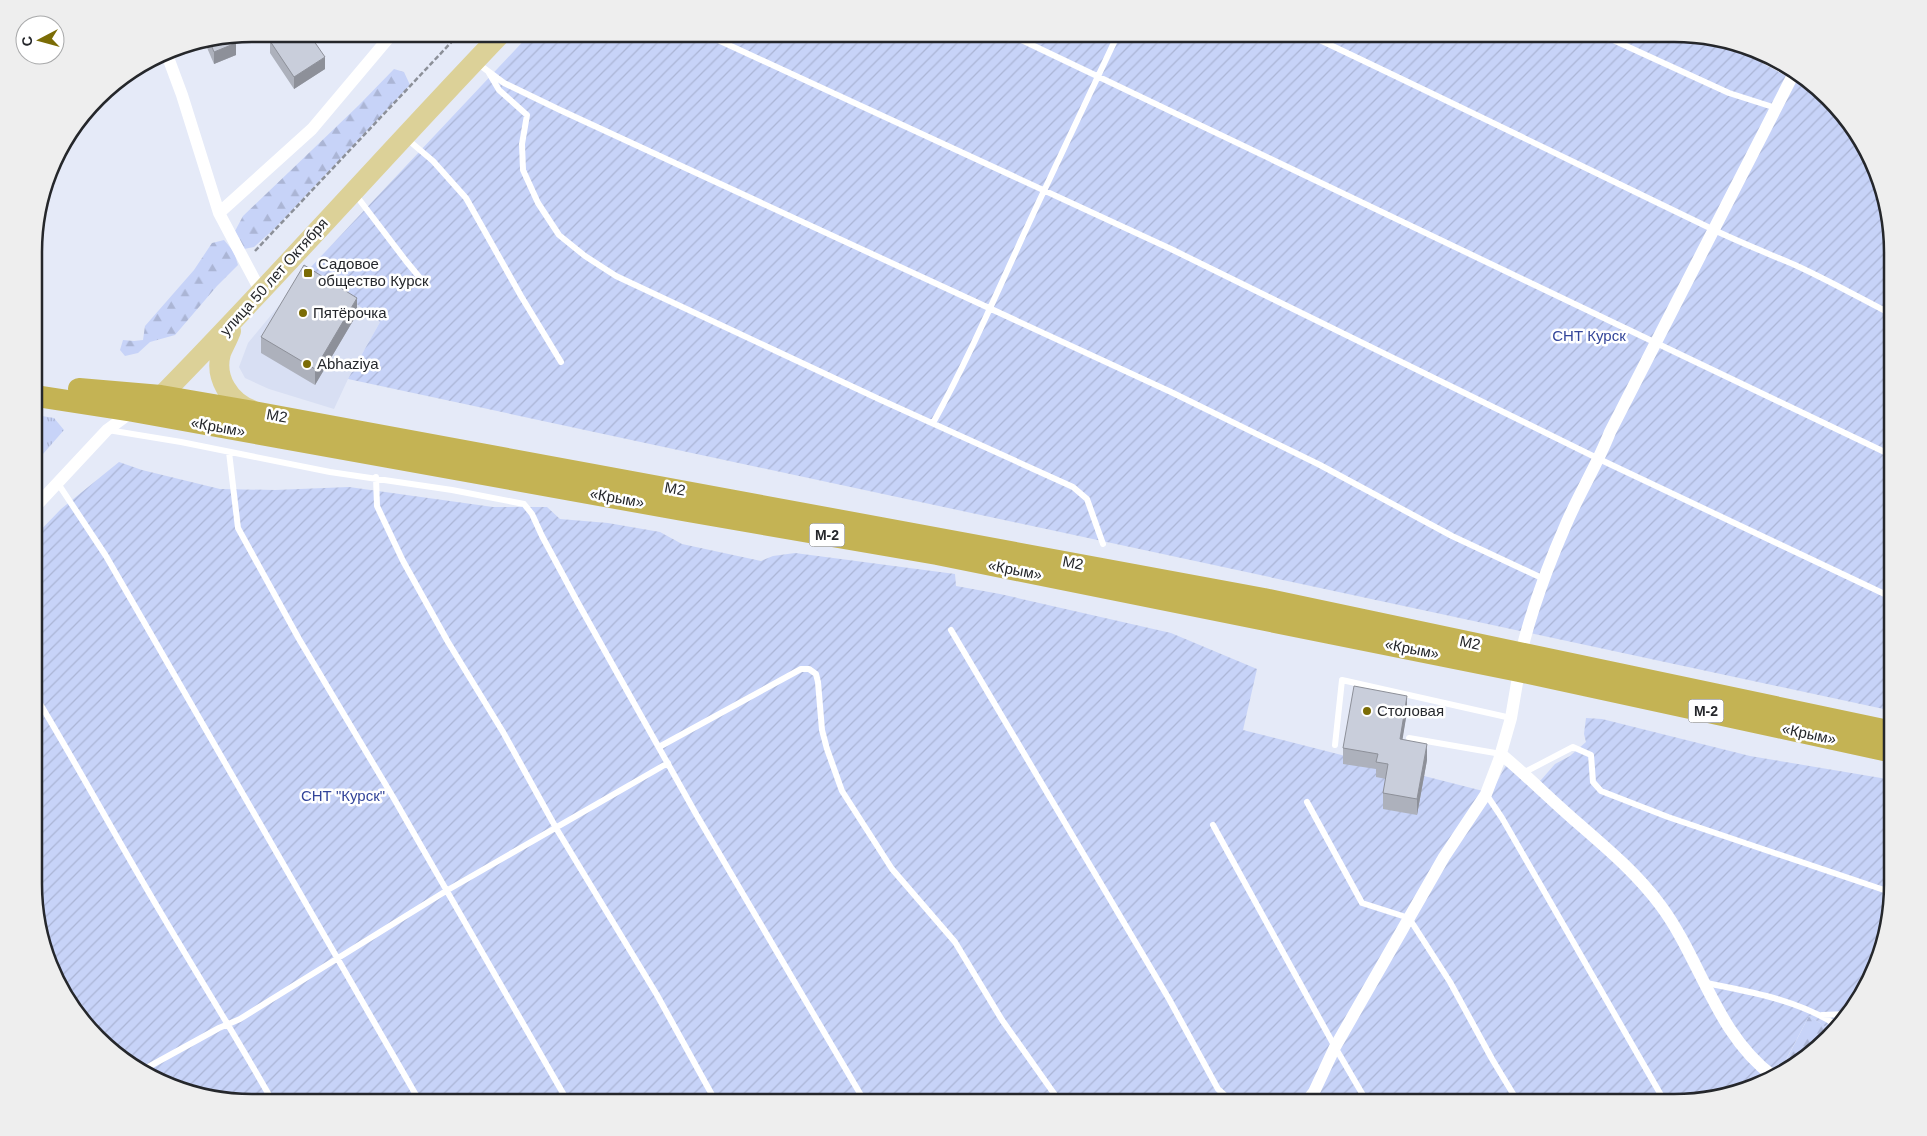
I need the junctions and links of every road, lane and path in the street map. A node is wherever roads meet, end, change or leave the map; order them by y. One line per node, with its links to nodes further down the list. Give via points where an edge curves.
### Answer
1 (385, 42): 17 (street, via 312,129)
2 (451, 42): 19 (path)
3 (478, 42): 9 (lane)
4 (722, 42): 15 (lane)
5 (1026, 42): 11 (lane)
6 (1114, 42): 11 (lane)
7 (1324, 42): 18 (lane)
8 (1617, 42): 13 (lane, via 1729,93)
9 (487, 53): 14 (main road, улица 50 лет Октября); 22 (lane, via 504,83); 32 (lane, via 499,90 527,116 522,144 523,170 538,203 559,236 616,276)
10 (169, 60): 17 (street)
11 (1099, 76): 15 (lane); 25 (lane)
12 (1792, 78): 13 (street)
13 (1776, 108): 18 (street)
14 (404, 137): 16 (main road, улица 50 лет Октября); 26 (lane, via 432,161 466,198)
15 (1044, 190): 22 (lane); 36 (lane)
16 (353, 191): 20 (lane); 21 (main road, улица 50 лет Октября)
17 (219, 213): 19 (street)
18 (1714, 230): 23 (lane, via 1797,266); 25 (street)
19 (244, 262): 21 (street)
20 (425, 284)
21 (261, 292): 24 (main road, улица 50 лет Октября)
22 (991, 308): 32 (lane); 41 (lane, via 1311,460 1452,536)
23 (1884, 310)
24 (237, 319): 28 (main road, улица 50 лет Октября); 31 (main road, via 221,355 223,383 231,397)
25 (1656, 343): 35 (lane); 36 (street)
26 (561, 362)
27 (43, 384): 28 (highway, М2)
28 (162, 396): 30 (main road, улица 50 лет Октября); 31 (highway, М2)
29 (43, 397): 30 (highway, «Крым»)
30 (133, 411): 33 (street, улица 50 лет Октября); 44 (highway, «Крым» / М-2)
31 (259, 413): 44 (highway, М2, via 1254,597)
32 (933, 423): 40 (lane, via 1074,487 1087,499)
33 (107, 430): 34 (lane); 38 (street, улица 50 лет Октября)
34 (229, 452): 37 (lane, via 330,472); 60 (lane, via 238,528)
35 (1884, 452)
36 (1599, 459): 41 (street, via 1567,521); 42 (lane)
37 (376, 477): 50 (lane, via 524,504); 58 (lane, via 377,506 403,561)
38 (57, 482): 39 (street, улица 50 лет Октября); 62 (lane, via 106,556)
39 (43, 498)
40 (1103, 544)
41 (1544, 579): 44 (street)
42 (1884, 594)
43 (951, 630): 77 (lane)
44 (1520, 662): 46 (street); 47 (highway, М2); 51 (highway, «Крым» / М-2)
45 (43, 708): 67 (lane)
46 (1510, 718): 49 (lane, via 1342,680); 52 (street)
47 (1884, 730)
48 (1410, 738): 52 (lane)
49 (1336, 745)
50 (659, 747): 53 (lane); 76 (lane, via 801,669 809,669 816,674 824,739 842,791 892,869 955,942 1002,1020)
51 (1884, 750)
52 (1501, 754): 54 (street); 55 (street)
53 (668, 763): 58 (lane); 75 (lane)
54 (1523, 772): 59 (lane, via 1573,746 1592,754 1592,782 1601,791); 63 (street, via 1619,859 1660,904)
55 (1486, 794): 61 (street); 81 (lane)
56 (1307, 802): 61 (lane, via 1362,902)
57 (1213, 825): 68 (lane)
58 (556, 828): 60 (lane); 74 (lane, via 657,995)
59 (1884, 890)
60 (446, 891): 62 (lane); 73 (lane)
61 (1409, 918): 68 (street); 80 (lane, via 1450,982)
62 (337, 960): 67 (lane); 72 (lane)
63 (1706, 983): 65 (lane, via 1751,992); 70 (street, via 1729,1029)
64 (1838, 1015): 65 (lane)
65 (1822, 1016): 66 (lane)
66 (1832, 1022)
67 (229, 1024): 69 (lane); 71 (lane)
68 (1335, 1047): 78 (street); 79 (lane)
69 (150, 1066)
70 (1768, 1071)
71 (268, 1094)
72 (415, 1094)
73 (563, 1094)
74 (712, 1094)
75 (860, 1094)
76 (1054, 1094)
77 (1223, 1094)
78 (1312, 1094)
79 (1362, 1094)
80 (1513, 1094)
81 (1660, 1094)

